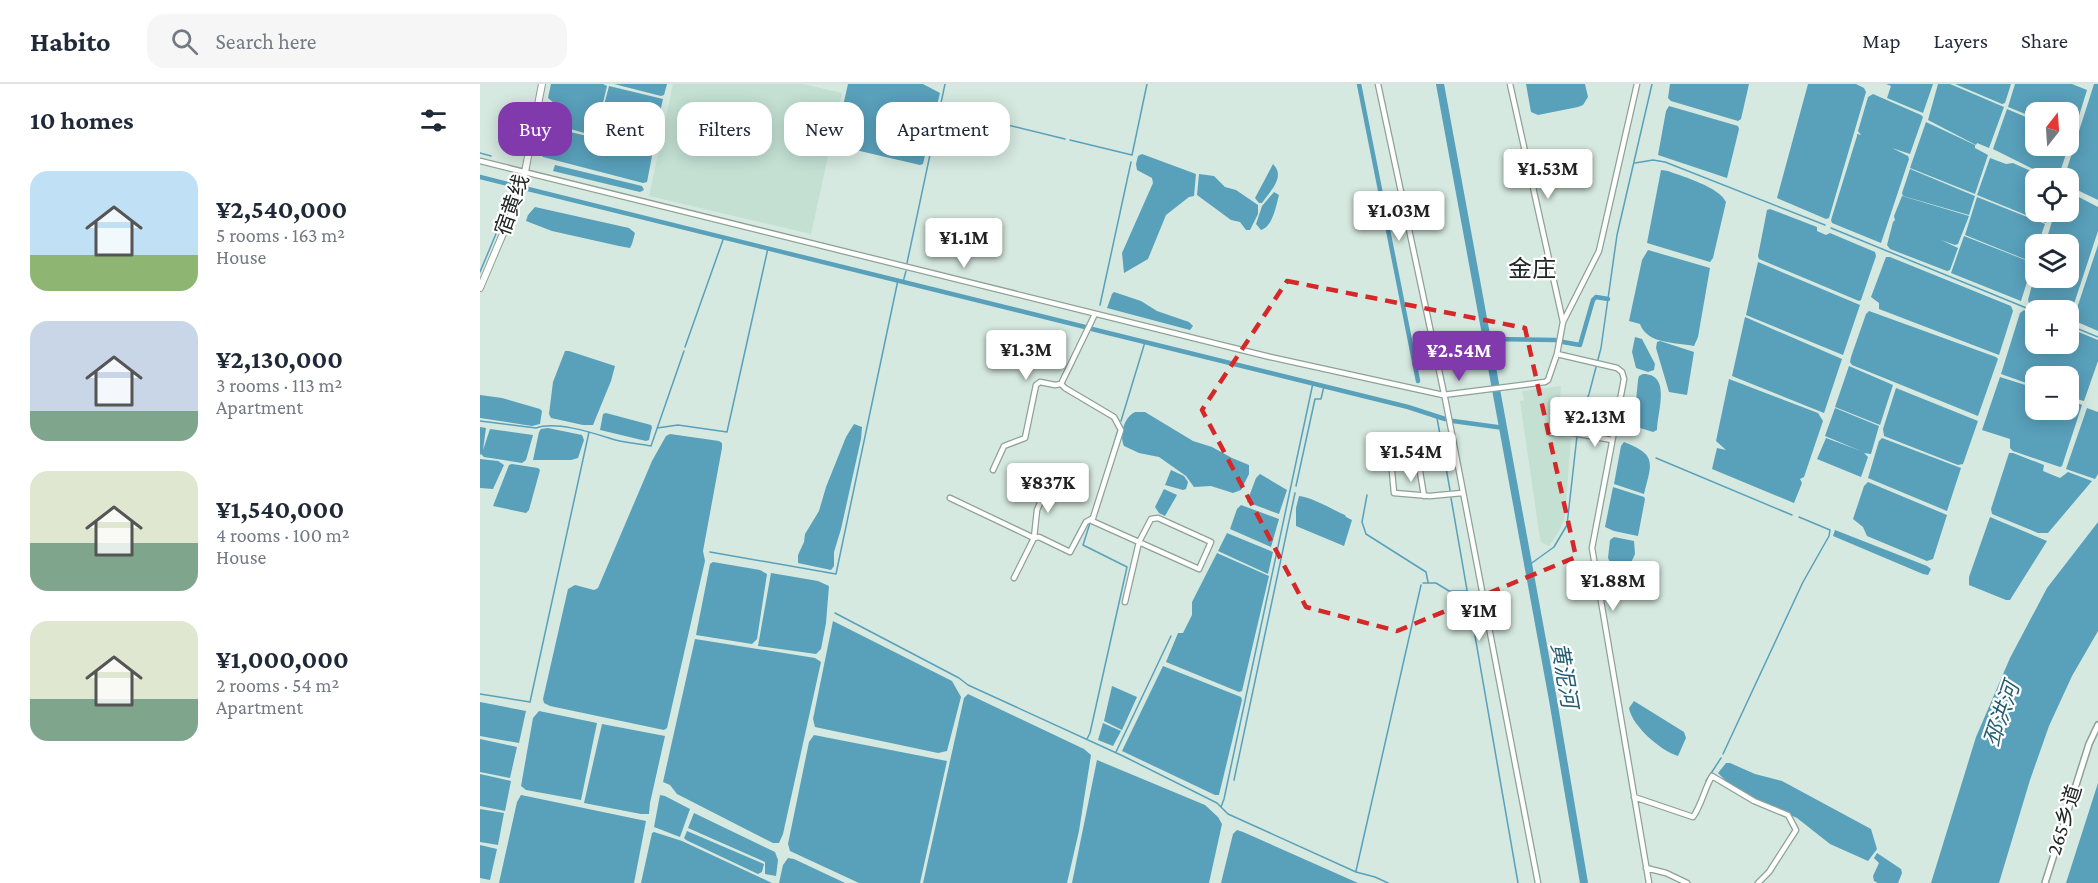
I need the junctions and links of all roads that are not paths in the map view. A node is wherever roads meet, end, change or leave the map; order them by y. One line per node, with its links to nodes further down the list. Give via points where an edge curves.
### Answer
1 (542, 84): 6 (main road, 宿黄线)
2 (1378, 84): 12 (street)
3 (1510, 84): 9 (street)
4 (1637, 84): 9 (street, via 1599,251)
5 (480, 161): 6 (street)
6 (525, 172): 7 (main road, 宿黄线); 8 (street)
7 (480, 288)
8 (1095, 314): 11 (street); 12 (street)
9 (1563, 322): 10 (street)
10 (1557, 354): 12 (street, via 1548,380); 15 (street, via 1610,365 1622,372 1624,380)
11 (1061, 384): 17 (street, via 1036,385 1025,438 1004,446); 22 (street, via 1114,417 1121,430)
12 (1443, 394): 19 (street)
13 (1551, 432): 15 (street)
14 (1389, 439): 20 (street, via 1394,493)
15 (1612, 440): 28 (street, via 1592,555)
16 (1415, 441): 20 (street)
17 (993, 470)
18 (1047, 487): 23 (street, via 1037,510)
19 (1462, 493): 20 (street); 30 (street)
20 (1424, 496)
21 (950, 498): 23 (street)
22 (1093, 519): 23 (street, via 1086,522 1070,552); 24 (street)
23 (1034, 538): 25 (street)
24 (1139, 542): 24 (street, via 1199,569 1212,542 1155,517); 26 (street)
25 (1014, 578)
26 (1125, 602)
27 (2098, 724): 34 (street, 265乡道)
28 (1634, 797): 29 (street); 33 (street, via 1693,817 1712,777 1788,815 1796,830)
29 (1646, 868): 31 (street); 32 (street)
30 (1538, 883)
31 (1648, 883)
32 (1687, 883)
33 (1758, 883)
34 (2045, 883)

